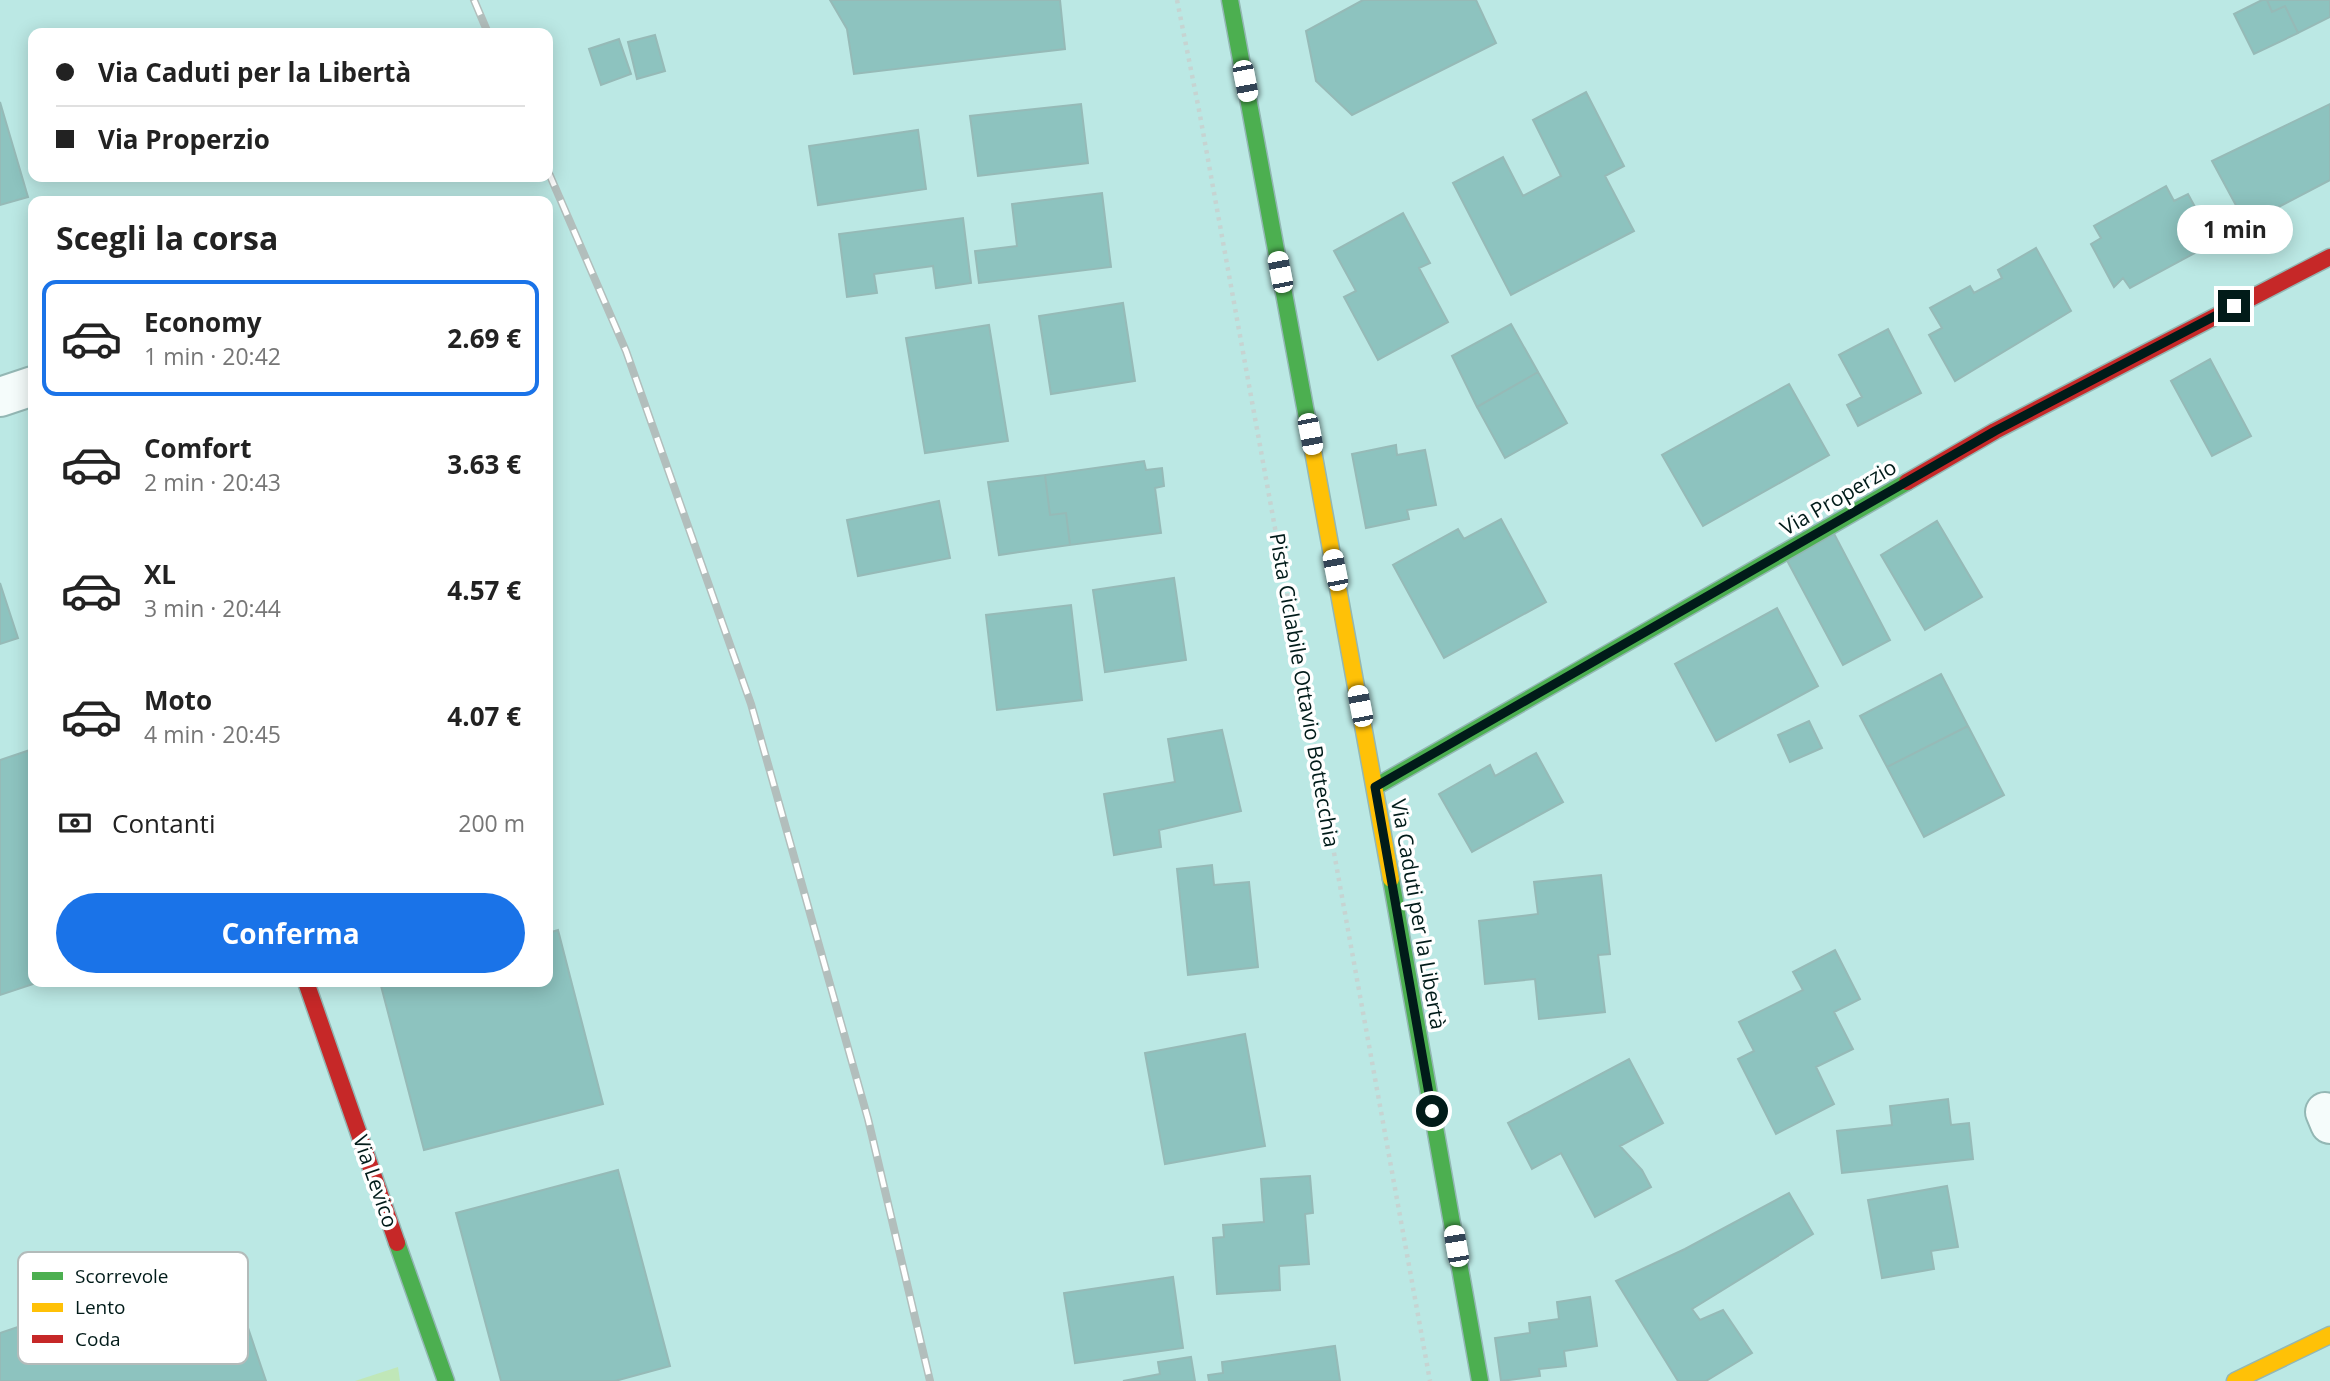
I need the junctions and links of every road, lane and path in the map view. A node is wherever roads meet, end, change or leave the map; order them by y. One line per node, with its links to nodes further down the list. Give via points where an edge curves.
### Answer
1 (1177, 0): 10 (path, Pista Ciclabile Ottavio Bottecchia)
2 (1230, 0): 6 (street, Via Caduti per la Libertà)
3 (2330, 257): 6 (street, Via Properzio, via 1995,431)
4 (28, 388): 5 (street)
5 (0, 397)
6 (1375, 787): 11 (street, Via Caduti per la Libertà)
7 (308, 987): 9 (street, Via Levico)
8 (2330, 1335): 12 (street)
9 (446, 1381)
10 (1430, 1381)
11 (1480, 1381)
12 (2235, 1381)

